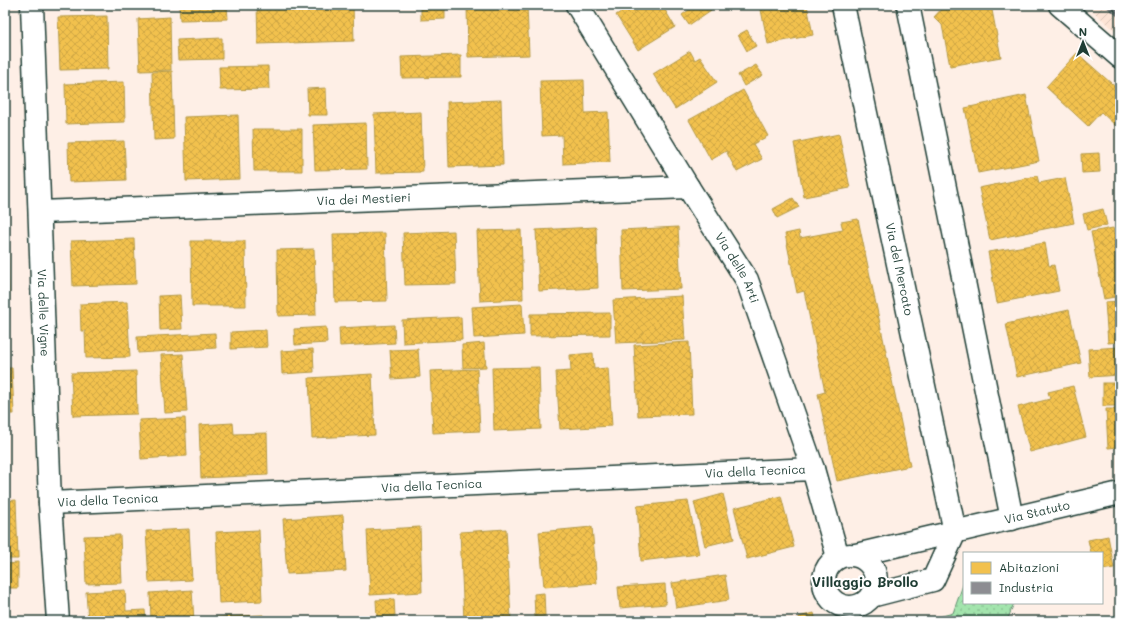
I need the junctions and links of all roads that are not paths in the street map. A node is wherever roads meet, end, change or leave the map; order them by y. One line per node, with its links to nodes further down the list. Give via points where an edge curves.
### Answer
1 (32, 5): 8 (street, Via delle Vigne)
2 (577, 5): 7 (street, Via delle Arti)
3 (843, 5): 13 (street, Via del Mercato)
4 (908, 5): 12 (street)
5 (1060, 5): 6 (street)
6 (1120, 58)
7 (688, 187): 8 (street, Via dei Mestieri); 9 (street, Via delle Arti, via 747,280)
8 (40, 212): 11 (street, Via delle Vigne)
9 (813, 469): 11 (street, Via della Tecnica); 14 (street, Via delle Arti)
10 (1120, 493): 12 (street, Via Statuto)
11 (50, 503): 17 (street, Via delle Vigne)
12 (1012, 519): 13 (street, Via Statuto)
13 (955, 532): 14 (street, Via Statuto); 15 (street, via 933,580)
14 (847, 556): 15 (street, via 864,559 870,564 876,579); 16 (street, via 831,562 826,569 824,586 828,595)
15 (872, 596): 16 (street)
16 (850, 614)
17 (58, 621)

